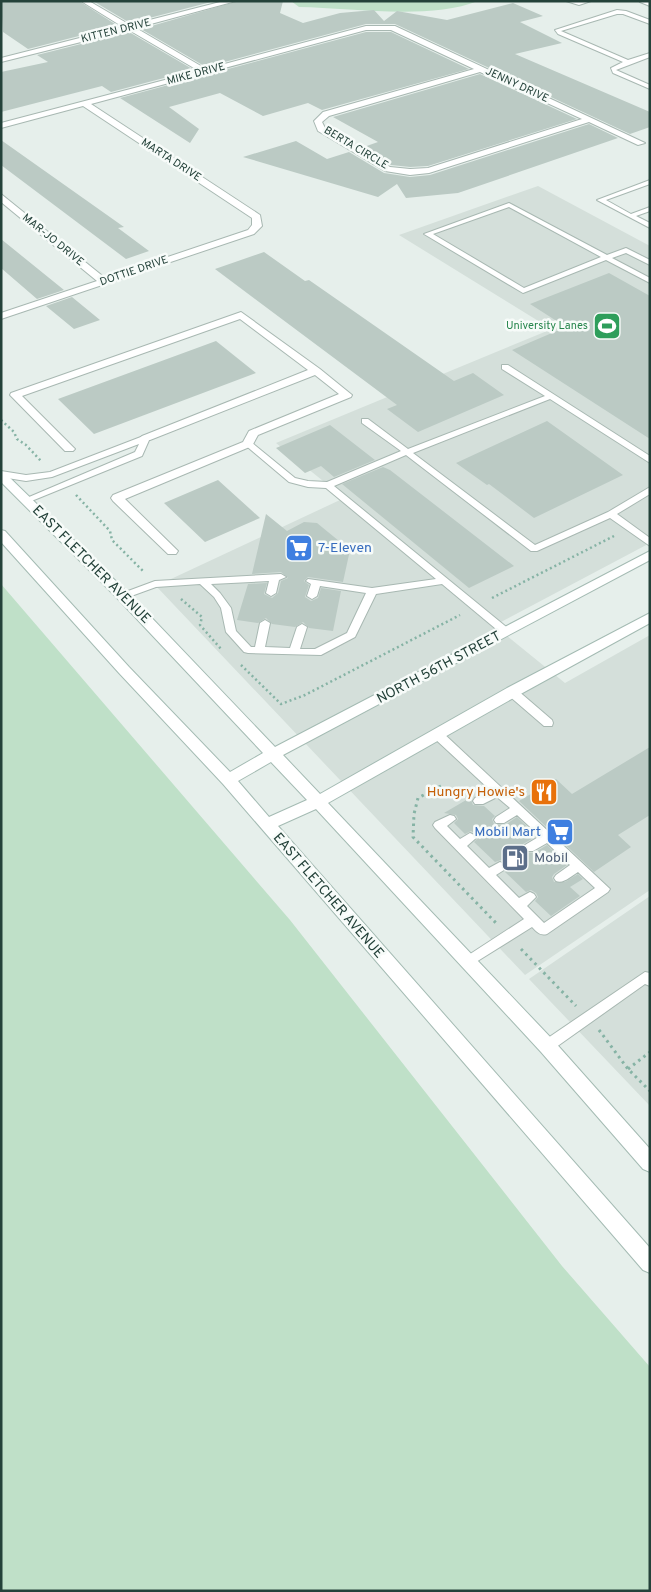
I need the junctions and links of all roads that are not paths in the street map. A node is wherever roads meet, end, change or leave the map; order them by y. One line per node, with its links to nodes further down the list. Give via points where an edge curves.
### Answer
1 (84, 1): 8 (street)
2 (568, 1): 3 (lane)
3 (589, 1)
4 (642, 1): 6 (street)
5 (233, 2): 8 (street, KITTEN DRIVE)
6 (650, 4)
7 (650, 22): 12 (lane, via 617,12 558,30)
8 (130, 28): 11 (street, KITTEN DRIVE); 14 (street)
9 (392, 28): 13 (street, JENNY DRIVE); 14 (street, MIKE DRIVE, via 366,28)
10 (650, 55): 12 (lane)
11 (3, 58)
12 (628, 62): 15 (lane, via 613,69)
13 (481, 69): 17 (street, JENNY DRIVE); 17 (street, BERTA CIRCLE, via 326,114 318,121 321,129 388,169 410,172 429,170)
14 (205, 71): 16 (street, MIKE DRIVE)
15 (650, 87)
16 (85, 104): 18 (street, MIKE DRIVE); 24 (street, MARTA DRIVE)
17 (590, 119): 19 (street, JENNY DRIVE)
18 (1, 126)
19 (641, 143)
20 (650, 182): 23 (lane, via 600,200)
21 (1, 197): 29 (street, MAR-JO DRIVE)
22 (650, 209): 23 (lane)
23 (631, 216): 25 (lane)
24 (257, 217): 29 (street, DOTTIE DRIVE, via 257,226 251,232)
25 (650, 226)
26 (607, 258): 26 (lane, via 523,291 428,234 509,205); 27 (lane, via 626,250); 28 (lane)
27 (650, 263)
28 (650, 281)
29 (104, 282): 30 (street, DOTTIE DRIVE)
30 (1, 316)
31 (505, 367): 33 (lane)
32 (316, 371): 35 (street); 36 (street, via 347,395 253,433); 37 (street, via 241,315 15,396)
33 (551, 396): 38 (lane); 39 (lane)
34 (365, 421): 38 (lane)
35 (146, 438): 40 (lane, via 52,474 26,478); 43 (lane, via 139,454)
36 (248, 444): 41 (lane, via 292,480); 47 (street, via 118,498)
37 (69, 449)
38 (407, 452): 41 (lane); 44 (lane, via 534,549)
39 (650, 460)
40 (1, 474): 43 (street, EAST FLETCHER AVENUE)
41 (328, 485): 50 (lane)
42 (650, 490): 44 (lane)
43 (26, 500): 53 (street, EAST FLETCHER AVENUE)
44 (611, 514): 46 (lane)
45 (1, 534): 65 (street, EAST FLETCHER AVENUE)
46 (650, 543)
47 (172, 551)
48 (650, 555): 58 (street, NORTH 56TH STREET)
49 (202, 581): 52 (lane, via 278,577); 53 (lane, via 155,584); 59 (lane, via 226,608 231,632 248,650)
50 (444, 581): 51 (lane); 58 (lane)
51 (372, 591): 54 (lane, via 314,581); 60 (lane, via 351,635 317,653)
52 (271, 593)
53 (123, 596): 64 (street, EAST FLETCHER AVENUE)
54 (312, 596)
55 (649, 618): 61 (street)
56 (265, 623): 59 (lane)
57 (302, 627): 60 (lane)
58 (506, 632): 64 (street, NORTH 56TH STREET)
59 (259, 650): 60 (lane)
60 (294, 652)
61 (512, 692): 62 (lane); 63 (street)
62 (548, 723)
63 (438, 735): 66 (lane); 68 (street)
64 (273, 754): 65 (street, NORTH 56TH STREET); 68 (street, EAST FLETCHER AVENUE)
65 (228, 780): 72 (street, EAST FLETCHER AVENUE)
66 (498, 791): 67 (lane); 69 (lane)
67 (479, 801)
68 (318, 802): 72 (street); 84 (street, EAST FLETCHER AVENUE)
69 (518, 809): 71 (lane); 73 (lane)
70 (450, 818): 75 (lane, via 439,825)
71 (500, 820)
72 (266, 825): 88 (street, EAST FLETCHER AVENUE)
73 (548, 837): 76 (lane); 77 (lane)
74 (470, 838): 75 (lane)
75 (459, 845): 79 (lane)
76 (530, 848)
77 (578, 865): 80 (lane); 83 (lane, via 604,889 543,930)
78 (500, 867): 79 (lane)
79 (488, 874): 82 (lane)
80 (560, 878)
81 (530, 897): 82 (lane)
82 (518, 905): 83 (lane)
83 (533, 920): 84 (lane)
84 (468, 962): 86 (street, EAST FLETCHER AVENUE)
85 (650, 982): 86 (lane, via 645,977)
86 (546, 1046): 87 (street, EAST FLETCHER AVENUE)
87 (650, 1163)
88 (650, 1263)

